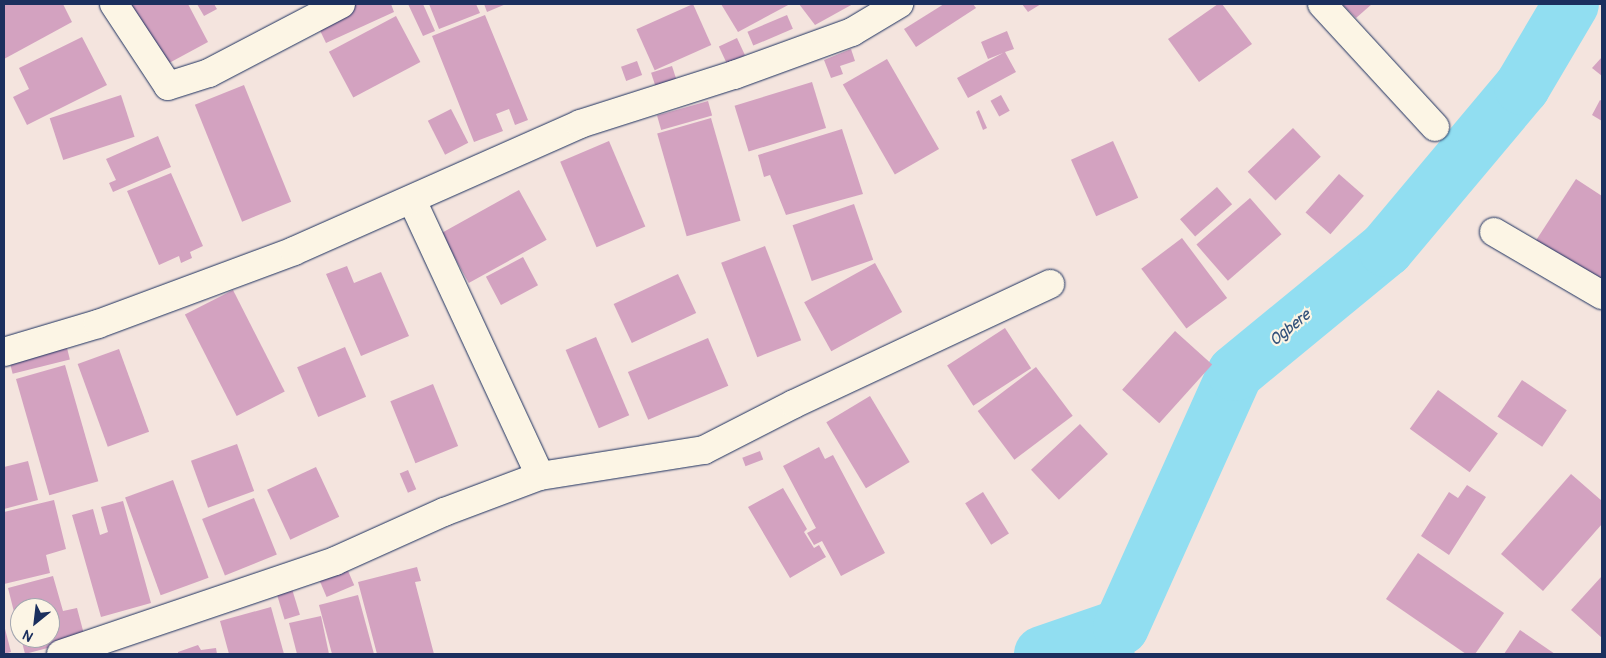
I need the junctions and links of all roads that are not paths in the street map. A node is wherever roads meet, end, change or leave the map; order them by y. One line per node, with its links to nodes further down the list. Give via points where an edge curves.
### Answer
1 (114, 4): 2 (street, via 168,86 209,73)
2 (341, 4)
3 (899, 4): 6 (street, via 852,32 734,75 580,124)
4 (1322, 4): 5 (street)
5 (1436, 127)
6 (412, 200): 10 (street, via 294,251 98,324); 11 (street)
7 (1494, 232): 9 (street)
8 (1050, 284): 11 (street, via 794,404 704,450)
9 (1602, 295)
10 (4, 352)
11 (540, 476): 12 (street, via 444,512 335,561)
12 (61, 654)

